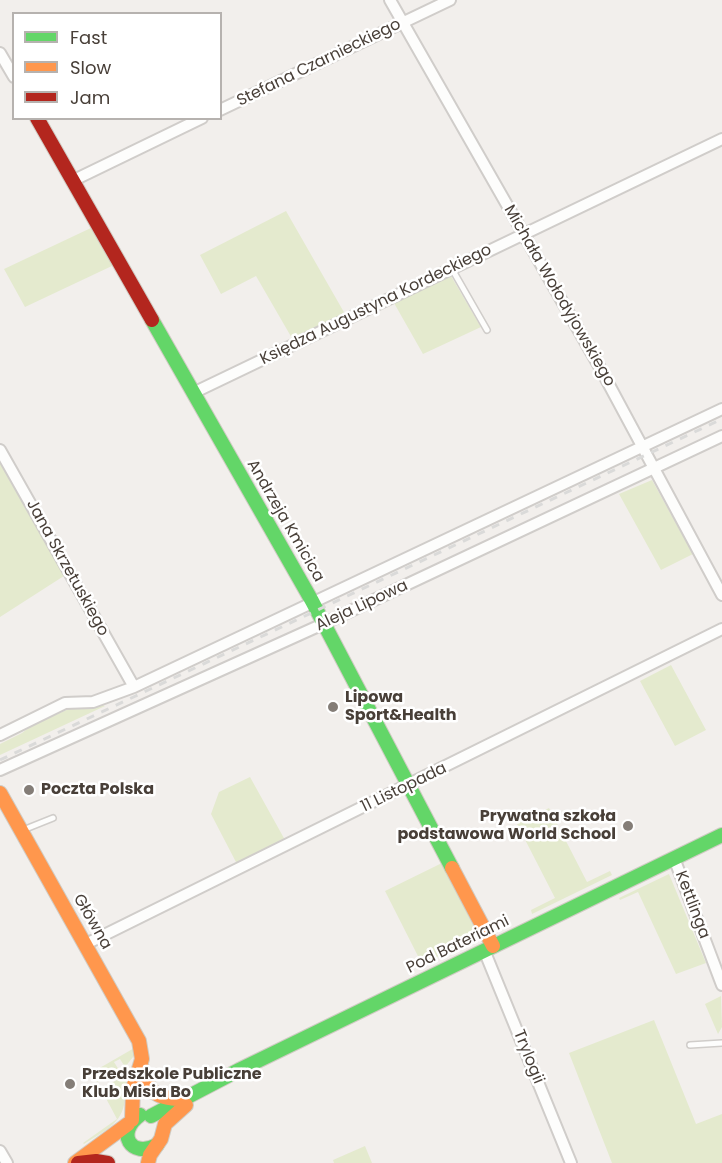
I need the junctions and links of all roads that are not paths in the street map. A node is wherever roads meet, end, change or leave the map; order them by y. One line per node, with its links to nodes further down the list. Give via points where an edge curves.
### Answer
1 (390, 0): 3 (street, Michała Wołodyjowskiego)
2 (450, 0): 3 (street, Stefana Czarnieckiego)
3 (403, 22): 6 (street, Stefana Czarnieckiego); 11 (street, Michała Wołodyjowskiego)
4 (0, 53): 5 (street)
5 (12, 74)
6 (222, 109)
7 (38, 120): 10 (street, Andrzeja Kmicica)
8 (198, 120): 10 (street)
9 (722, 139): 11 (street, Księdza Augustyna Kordeckiego)
10 (72, 181): 14 (street, Andrzeja Kmicica)
11 (523, 234): 12 (street, Księdza Augustyna Kordeckiego); 17 (street, Michała Wołodyjowskiego)
12 (452, 269): 13 (lane); 14 (street, Księdza Augustyna Kordeckiego)
13 (487, 330)
14 (193, 393): 21 (street, Andrzeja Kmicica)
15 (722, 409): 17 (street, Aleja Lipowa)
16 (722, 436): 19 (street, Aleja Lipowa)
17 (642, 446): 19 (street, Michała Wołodyjowskiego); 21 (street, Aleja Lipowa)
18 (0, 450): 24 (street, Jana Skrzetuskiego)
19 (654, 468): 20 (street, Michała Wołodyjowskiego); 22 (street, Aleja Lipowa)
20 (722, 595)
21 (312, 601): 22 (street, Andrzeja Kmicica); 24 (street, Aleja Lipowa)
22 (323, 624): 26 (street, Aleja Lipowa); 27 (street, Andrzeja Kmicica)
23 (722, 629): 27 (street, 11 Listopada)
24 (134, 687): 25 (street, Aleja Lipowa, via 93,702 65,703)
25 (0, 735)
26 (0, 770)
27 (410, 785): 34 (street, 11 Listopada); 35 (street, Andrzeja Kmicica)
28 (0, 793): 29 (street, Główna)
29 (4, 808): 34 (street, Główna)
30 (53, 818): 31 (lane)
31 (28, 828)
32 (722, 836): 33 (street, Pod Bateriami)
33 (674, 858): 35 (street, Pod Bateriami); 36 (street, Kettlinga)
34 (86, 945): 39 (street, Główna, via 139,1041)
35 (489, 948): 40 (street, Pod Bateriami); 53 (street, Trylogii)
36 (722, 985)
37 (722, 1043): 38 (lane)
38 (690, 1045)
39 (141, 1068): 41 (street, via 153,1094); 42 (street, Główna, via 139,1099); 43 (street, Główna, via 134,1083)
40 (208, 1085): 41 (street, Pod Bateriami); 44 (street, Pod Bateriami, via 165,1124)
41 (182, 1099): 42 (street, Pod Bateriami)
42 (149, 1116): 43 (street, via 140,1115); 44 (street, via 159,1124)
43 (130, 1122): 45 (street, via 126,1132); 47 (street)
44 (160, 1139): 45 (street, via 144,1151); 52 (street, Pod Bateriami)
45 (131, 1144): 47 (street); 51 (street)
46 (0, 1151): 48 (street)
47 (91, 1153): 49 (street)
48 (7, 1163)
49 (76, 1163): 50 (street)
50 (108, 1163)
51 (137, 1163)
52 (148, 1163)
53 (571, 1163)

